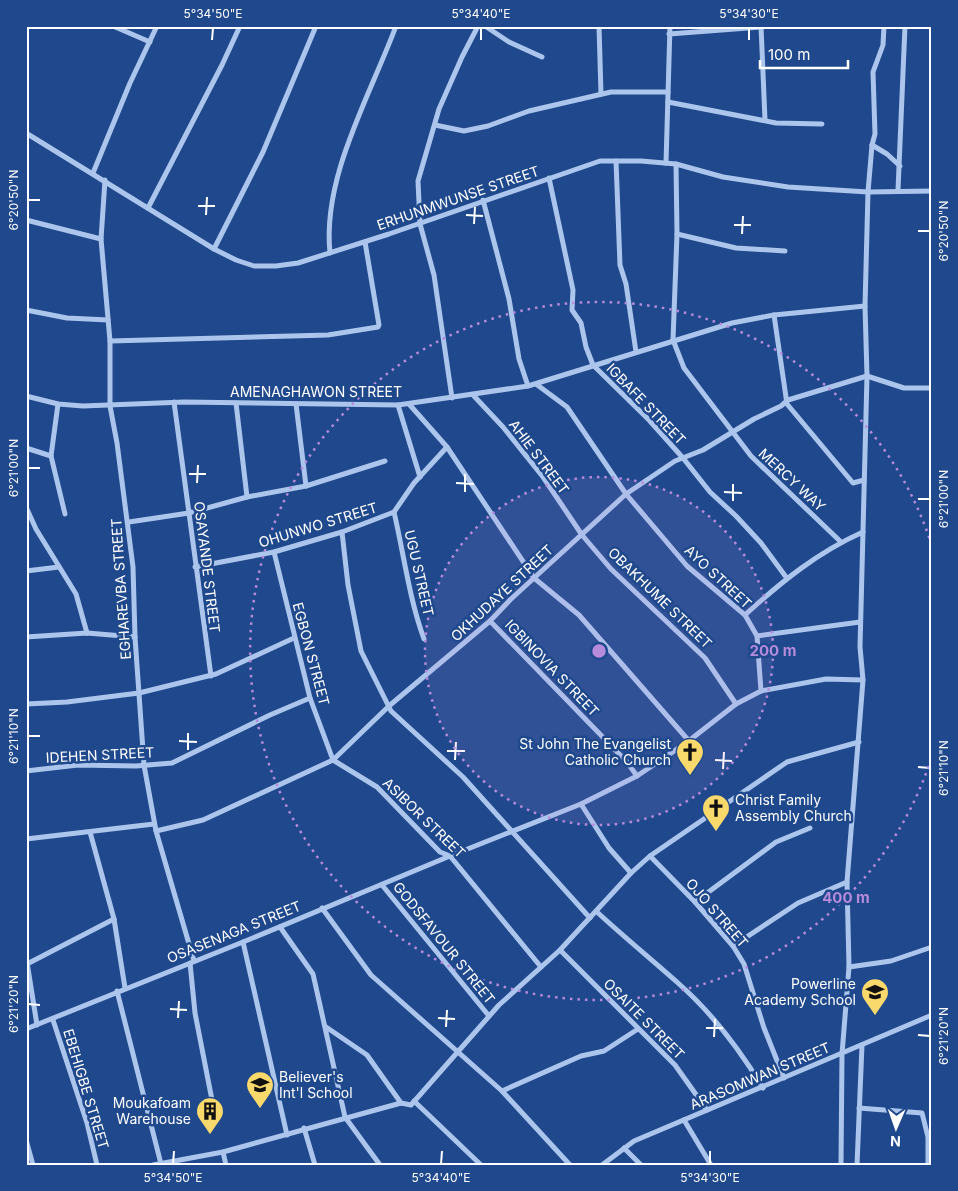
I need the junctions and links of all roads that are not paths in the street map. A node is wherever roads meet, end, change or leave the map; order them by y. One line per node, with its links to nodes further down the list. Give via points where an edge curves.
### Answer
1 (113, 26): 14 (street)
2 (158, 26): 14 (street)
3 (240, 26): 35 (street)
4 (316, 26): 41 (street, via 263,152)
5 (396, 26): 43 (street, via 360,112 334,190 328,225)
6 (478, 26): 21 (street)
7 (485, 26): 15 (street, via 509,42)
8 (599, 26): 17 (street)
9 (670, 26): 13 (street)
10 (761, 26): 13 (street); 19 (street)
11 (884, 26): 23 (street, via 883,44 874,72 875,134)
12 (905, 26): 27 (street)
13 (669, 34): 16 (street)
14 (150, 42): 28 (street)
15 (542, 57)
16 (668, 92): 17 (street); 18 (street)
17 (601, 94): 21 (street, via 529,111 488,126 464,130)
18 (668, 102): 19 (street); 25 (street)
19 (765, 120): 20 (street)
20 (822, 124)
21 (435, 125): 37 (street, via 418,181)
22 (26, 133): 28 (street, ERHUNMWUNSE STREET)
23 (872, 145): 27 (street); 33 (street)
24 (616, 161): 25 (street, ERHUNMWUNSE STREET); 29 (street, ERHUNMWUNSE STREET, via 600,161); 50 (street, via 620,265)
25 (666, 164): 26 (street, ERHUNMWUNSE STREET)
26 (676, 164): 33 (street, ERHUNMWUNSE STREET, via 722,177 788,187); 38 (street)
27 (900, 166): 31 (street)
28 (93, 173): 30 (street, ERHUNMWUNSE STREET)
29 (549, 178): 34 (street, ERHUNMWUNSE STREET); 51 (street, via 573,290 572,310 581,323)
30 (105, 180): 35 (street, ERHUNMWUNSE STREET); 39 (street, EGHAREVBA STREET)
31 (898, 190): 32 (street, ERHUNMWUNSE STREET); 33 (street, ERHUNMWUNSE STREET)
32 (932, 191)
33 (868, 192): 44 (street)
34 (482, 200): 37 (street, ERHUNMWUNSE STREET); 54 (street)
35 (148, 208): 41 (street, ERHUNMWUNSE STREET)
36 (26, 220): 39 (street)
37 (420, 224): 40 (street, ERHUNMWUNSE STREET); 58 (street, via 434,275)
38 (677, 234): 42 (street, via 736,248); 48 (street)
39 (102, 239): 47 (street, EGHAREVBA STREET)
40 (365, 242): 43 (street, ERHUNMWUNSE STREET); 49 (street, via 378,328 328,335)
41 (214, 249): 43 (street, ERHUNMWUNSE STREET, via 254,266 276,266)
42 (785, 251)
43 (330, 253)
44 (865, 306): 46 (street, AMENAGHAWON STREET); 52 (street)
45 (26, 310): 47 (street, via 67,318)
46 (774, 315): 48 (street, AMENAGHAWON STREET); 59 (street)
47 (108, 320): 49 (street, EGHAREVBA STREET)
48 (673, 340): 50 (street, AMENAGHAWON STREET); 67 (street, MERCY WAY, via 684,368 698,383)
49 (110, 341): 66 (street, EGHAREVBA STREET)
50 (636, 352): 51 (street, AMENAGHAWON STREET)
51 (593, 365): 53 (street, AMENAGHAWON STREET); 71 (street, IGBAFE STREET)
52 (867, 376): 55 (street, via 904,388); 59 (street, OKHUDAYE STREET); 74 (street)
53 (536, 384): 54 (street, AMENAGHAWON STREET); 76 (street, AYO STREET, via 567,407)
54 (528, 386): 57 (street, AMENAGHAWON STREET)
55 (932, 388)
56 (26, 396): 62 (street, AMENAGHAWON STREET)
57 (474, 396): 58 (street, AMENAGHAWON STREET); 85 (street, AHIE STREET, via 543,477)
58 (452, 398): 64 (street, AMENAGHAWON STREET)
59 (788, 400): 67 (street, OKHUDAYE STREET); 74 (street, via 787,404 854,483)
60 (174, 402): 61 (street, AMENAGHAWON STREET); 66 (street, AMENAGHAWON STREET); 80 (street, OSAYANDE STREET)
61 (236, 403): 63 (street, AMENAGHAWON STREET); 77 (street)
62 (58, 404): 66 (street, AMENAGHAWON STREET); 70 (street)
63 (296, 404): 65 (street, AMENAGHAWON STREET); 75 (street)
64 (409, 404): 65 (street, AMENAGHAWON STREET); 68 (street)
65 (398, 405): 73 (street)
66 (110, 406): 82 (street, EGHAREVBA STREET)
67 (730, 432): 71 (street, OKHUDAYE STREET, via 703,450); 86 (street, MERCY WAY, via 750,456)
68 (448, 447): 73 (street, OHUNWO STREET); 92 (street)
69 (26, 448): 70 (street)
70 (51, 456): 81 (street)
71 (683, 458): 76 (street, OKHUDAYE STREET, via 675,460); 91 (street, IGBAFE STREET, via 710,492 761,543)
72 (385, 461): 75 (street)
73 (420, 477): 79 (street, OHUNWO STREET)
74 (864, 480): 84 (street)
75 (306, 486): 77 (street)
76 (626, 494): 85 (street, OKHUDAYE STREET); 93 (street, AYO STREET, via 687,566)
77 (247, 497): 80 (street)
78 (26, 507): 88 (street)
79 (394, 512): 83 (street, OHUNWO STREET); 101 (street, UGU STREET, via 414,610)
80 (189, 513): 82 (street); 89 (street, OSAYANDE STREET)
81 (65, 514)
82 (128, 522): 99 (street, EGHAREVBA STREET)
83 (342, 532): 87 (street, OHUNWO STREET); 109 (street, via 361,651)
84 (863, 532): 86 (street); 95 (street)
85 (582, 535): 92 (street, OKHUDAYE STREET); 108 (street, OBAKHUME STREET, via 611,569 705,658)
86 (841, 542): 91 (street)
87 (274, 552): 89 (street, OHUNWO STREET); 100 (street, EGBON STREET)
88 (59, 567): 90 (street); 96 (street, via 76,594)
89 (195, 567): 102 (street, OSAYANDE STREET)
90 (26, 571)
91 (786, 577): 93 (street)
92 (534, 578): 94 (street, OKHUDAYE STREET); 110 (street, via 579,615)
93 (745, 615): 97 (street, AYO STREET)
94 (490, 621): 109 (street, OKHUDAYE STREET); 115 (street, IGBINOVIA STREET)
95 (860, 622): 97 (street); 103 (street)
96 (87, 633): 98 (street); 99 (street)
97 (757, 636): 104 (street, AYO STREET)
98 (26, 637)
99 (135, 637): 105 (street, EGHAREVBA STREET)
100 (294, 638): 102 (street); 106 (street, EGBON STREET)
101 (424, 639)
102 (210, 676): 105 (street)
103 (864, 680): 104 (street, via 826,679); 111 (street)
104 (761, 691): 108 (street)
105 (139, 693): 107 (street); 113 (street, EGHAREVBA STREET)
106 (310, 698): 112 (street, EGBON STREET); 113 (street, IDEHEN STREET, via 172,763)
107 (26, 704)
108 (736, 704): 110 (street)
109 (390, 706): 112 (street, OKHUDAYE STREET); 120 (street, via 394,715 463,777)
110 (689, 741): 115 (street)
111 (860, 742): 124 (street, via 787,762); 126 (street)
112 (333, 760): 119 (street, OKHUDAYE STREET, via 203,820); 123 (street, ASIBOR STREET, via 377,787 440,852)
113 (144, 765): 114 (street, IDEHEN STREET, via 78,765); 117 (street, EGHAREVBA STREET)
114 (26, 771)
115 (637, 776): 116 (street, OSASENAGA STREET)
116 (582, 804): 120 (street, OSASENAGA STREET); 125 (street, via 609,848)
117 (154, 824): 119 (street, EGHAREVBA STREET); 121 (street)
118 (810, 828): 128 (street, via 776,842)
119 (156, 831): 139 (street, EGHAREVBA STREET)
120 (512, 831): 123 (street, OSASENAGA STREET); 131 (street)
121 (90, 832): 122 (street); 132 (street)
122 (26, 839)
123 (450, 856): 127 (street, OSASENAGA STREET); 141 (street, ASIBOR STREET)
124 (650, 856): 125 (street); 128 (street, OJO STREET)
125 (631, 873): 130 (street)
126 (847, 882): 135 (street, via 798,903); 142 (street)
127 (382, 885): 129 (street, OSASENAGA STREET); 145 (street, GODSFAVOUR STREET)
128 (695, 902): 135 (street, OJO STREET)
129 (322, 908): 133 (street, OSASENAGA STREET); 153 (street, via 371,975)
130 (597, 912): 131 (street); 156 (street, via 679,984 744,1057)
131 (590, 918): 137 (street)
132 (114, 919): 140 (street); 143 (street)
133 (280, 927): 134 (street, OSASENAGA STREET); 149 (street, via 313,974)
134 (243, 942): 139 (street, OSASENAGA STREET); 166 (street)
135 (733, 946): 155 (street, OJO STREET, via 744,964)
136 (932, 947): 142 (street, via 891,961)
137 (560, 950): 141 (street); 151 (street, OSAITE STREET)
138 (26, 956): 140 (street)
139 (192, 962): 143 (street, OSASENAGA STREET); 158 (street, EGHAREVBA STREET, via 195,1013)
140 (27, 964): 148 (street)
141 (541, 967): 145 (street)
142 (849, 967): 154 (street)
143 (125, 988): 144 (street, OSASENAGA STREET)
144 (117, 991): 147 (street, OSASENAGA STREET); 170 (street)
145 (489, 1016): 153 (street)
146 (931, 1018): 152 (street, ARASOMWAN STREET)
147 (53, 1020): 148 (street, OSASENAGA STREET); 172 (street, EBEHIGBE STREET)
148 (37, 1025): 150 (street, OSASENAGA STREET)
149 (326, 1027): 160 (street, via 367,1055); 163 (street)
150 (26, 1029)
151 (638, 1029): 157 (street, via 604,1051 581,1056); 162 (street, OSAITE STREET, via 675,1064)
152 (862, 1045): 154 (street, ARASOMWAN STREET); 161 (street)
153 (458, 1053): 157 (street); 159 (street)
154 (842, 1054): 155 (street, ARASOMWAN STREET); 182 (street)
155 (784, 1078): 156 (street, ARASOMWAN STREET)
156 (763, 1088): 162 (street, ARASOMWAN STREET)
157 (502, 1091): 178 (street)
158 (212, 1100)
159 (414, 1101): 160 (street, via 411,1105); 177 (street)
160 (400, 1103): 163 (street)
161 (860, 1108): 183 (street); 184 (street, via 922,1113 928,1137)
162 (707, 1110): 164 (street, ARASOMWAN STREET)
163 (345, 1117): 165 (street); 176 (street)
164 (684, 1120): 168 (street, ARASOMWAN STREET); 181 (street)
165 (304, 1128): 166 (street); 175 (street)
166 (287, 1135): 169 (street)
167 (26, 1140): 171 (street)
168 (624, 1148): 179 (street, ARASOMWAN STREET); 180 (street)
169 (223, 1152): 170 (street); 174 (street)
170 (161, 1164): 173 (street)
171 (33, 1165)
172 (97, 1165)
173 (153, 1165)
174 (226, 1165)
175 (315, 1165)
176 (380, 1165)
177 (481, 1165)
178 (570, 1165)
179 (602, 1165)
180 (641, 1165)
181 (711, 1165)
182 (841, 1165)
183 (857, 1165)
184 (928, 1165)

